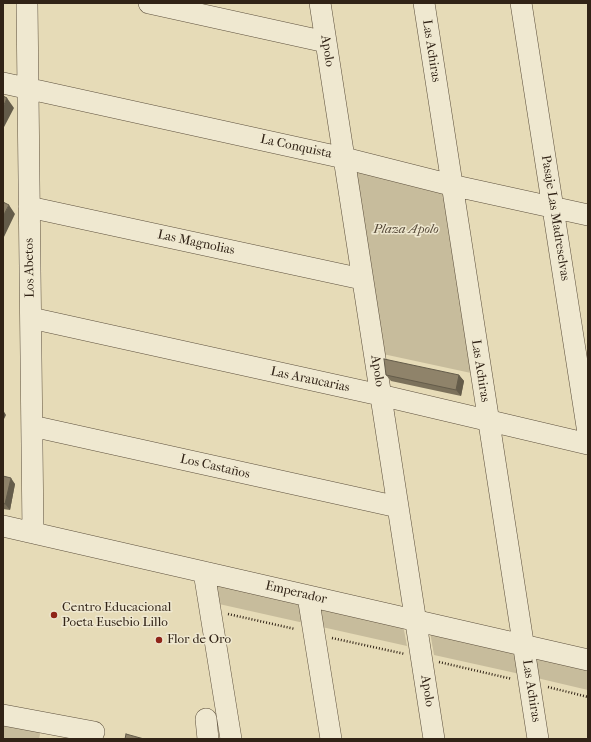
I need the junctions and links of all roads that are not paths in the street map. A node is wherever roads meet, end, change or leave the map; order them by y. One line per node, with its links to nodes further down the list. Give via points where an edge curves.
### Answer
1 (27, 3): 8 (street, Los Abetos)
2 (149, 3): 6 (street)
3 (320, 3): 6 (street, Apolo)
4 (424, 3): 10 (street, Las Achiras)
5 (521, 3): 12 (street, Pasaje Las Madreselvas)
6 (326, 42): 9 (street, Apolo)
7 (3, 83): 8 (street, La Conquista)
8 (28, 89): 9 (street, La Conquista); 11 (street, Los Abetos)
9 (344, 158): 10 (street, La Conquista); 14 (street, Apolo)
10 (451, 185): 12 (street, La Conquista); 17 (street, Las Achiras)
11 (29, 206): 14 (street, Las Magnolias); 15 (street, Los Abetos)
12 (554, 208): 13 (street, La Conquista); 19 (street, Pasaje Las Madreselvas)
13 (588, 215)
14 (362, 279): 16 (street, Apolo)
15 (31, 318): 16 (street, Las Araucarias); 18 (street, Los Abetos)
16 (380, 395): 17 (street, Las Araucarias); 21 (street, Apolo)
17 (488, 420): 20 (street, Las Araucarias); 27 (street, Las Achiras)
18 (32, 426): 21 (street, Los Castaños); 23 (street, Los Abetos)
19 (588, 433)
20 (588, 444)
21 (398, 507): 26 (street, Apolo)
22 (3, 526): 23 (street, Emperador)
23 (33, 533): 24 (street, Emperador)
24 (204, 572): 25 (street, Emperador); 32 (street)
25 (308, 596): 26 (street, Emperador); 33 (street)
26 (415, 620): 27 (street, Emperador); 34 (street, Apolo)
27 (524, 645): 28 (street, Emperador); 35 (street, Las Achiras)
28 (588, 660)
29 (3, 715): 31 (street)
30 (94, 732): 31 (street)
31 (70, 733)
32 (231, 739)
33 (331, 739)
34 (434, 739)
35 (538, 739)

